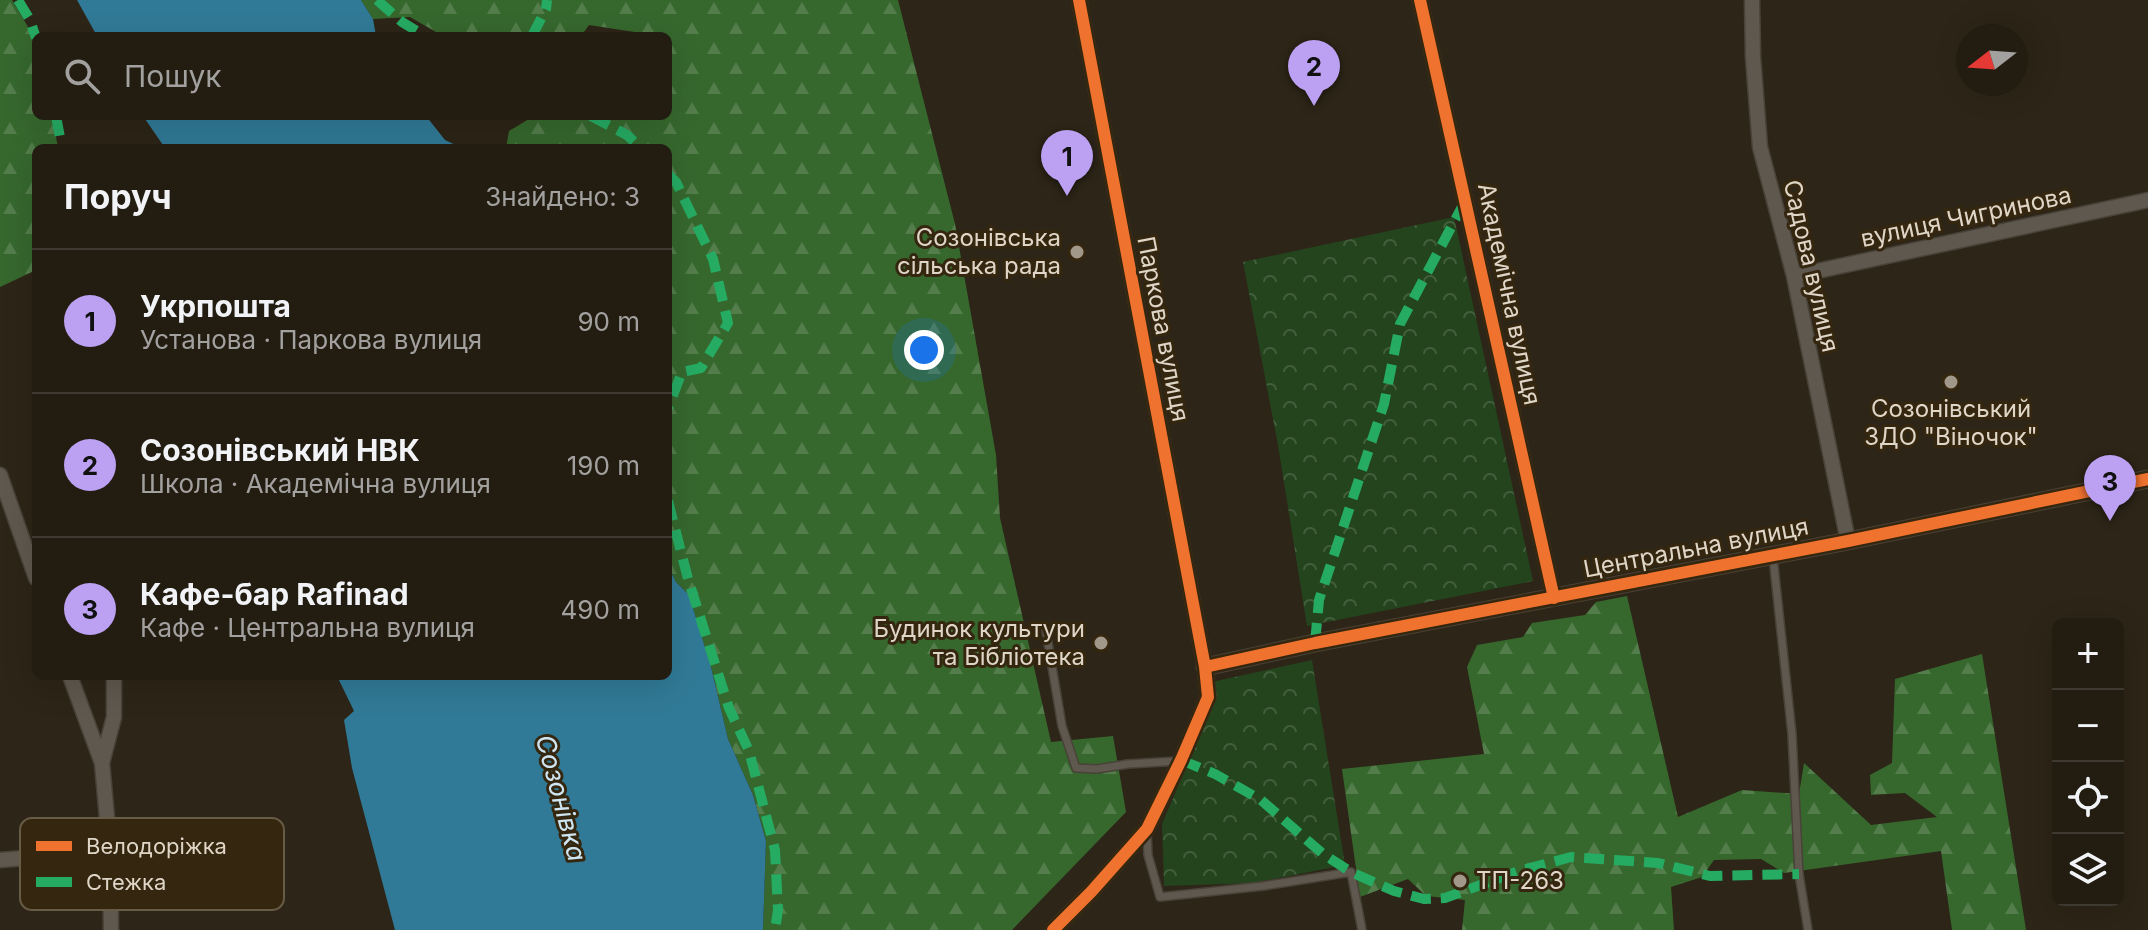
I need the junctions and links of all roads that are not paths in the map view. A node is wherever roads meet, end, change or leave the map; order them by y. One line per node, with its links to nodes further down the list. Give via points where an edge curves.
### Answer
1 (1079, 0): 13 (street, Паркова вулиця)
2 (1420, 0): 11 (street, Академічна вулиця)
3 (1754, 0): 5 (street, Садова вулиця, via 1760,147)
4 (2148, 200): 5 (street, вулиця Чигринова)
5 (1794, 276): 8 (street, Садова вулиця)
6 (0, 475): 10 (street)
7 (2148, 479): 8 (street, Центральна вулиця)
8 (1848, 541): 9 (street, Центральна вулиця)
9 (1773, 555): 11 (street, Центральна вулиця); 26 (lane)
10 (32, 567)
11 (1554, 598): 13 (street, Центральна вулиця)
12 (1046, 631): 16 (lane, via 1062,726 1076,768)
13 (1205, 667): 16 (street, Паркова вулиця, via 1208,697)
14 (71, 680): 17 (street)
15 (114, 680): 17 (street, via 114,717)
16 (1181, 760): 19 (street, Паркова вулиця)
17 (102, 763): 18 (street)
18 (107, 818)
19 (1147, 829): 24 (street, Паркова вулиця); 25 (lane, via 1160,897 1351,872)
20 (20, 858): 21 (street)
21 (0, 860)
22 (111, 910): 23 (street)
23 (111, 930)
24 (1053, 930)
25 (1362, 930)
26 (1808, 930)

